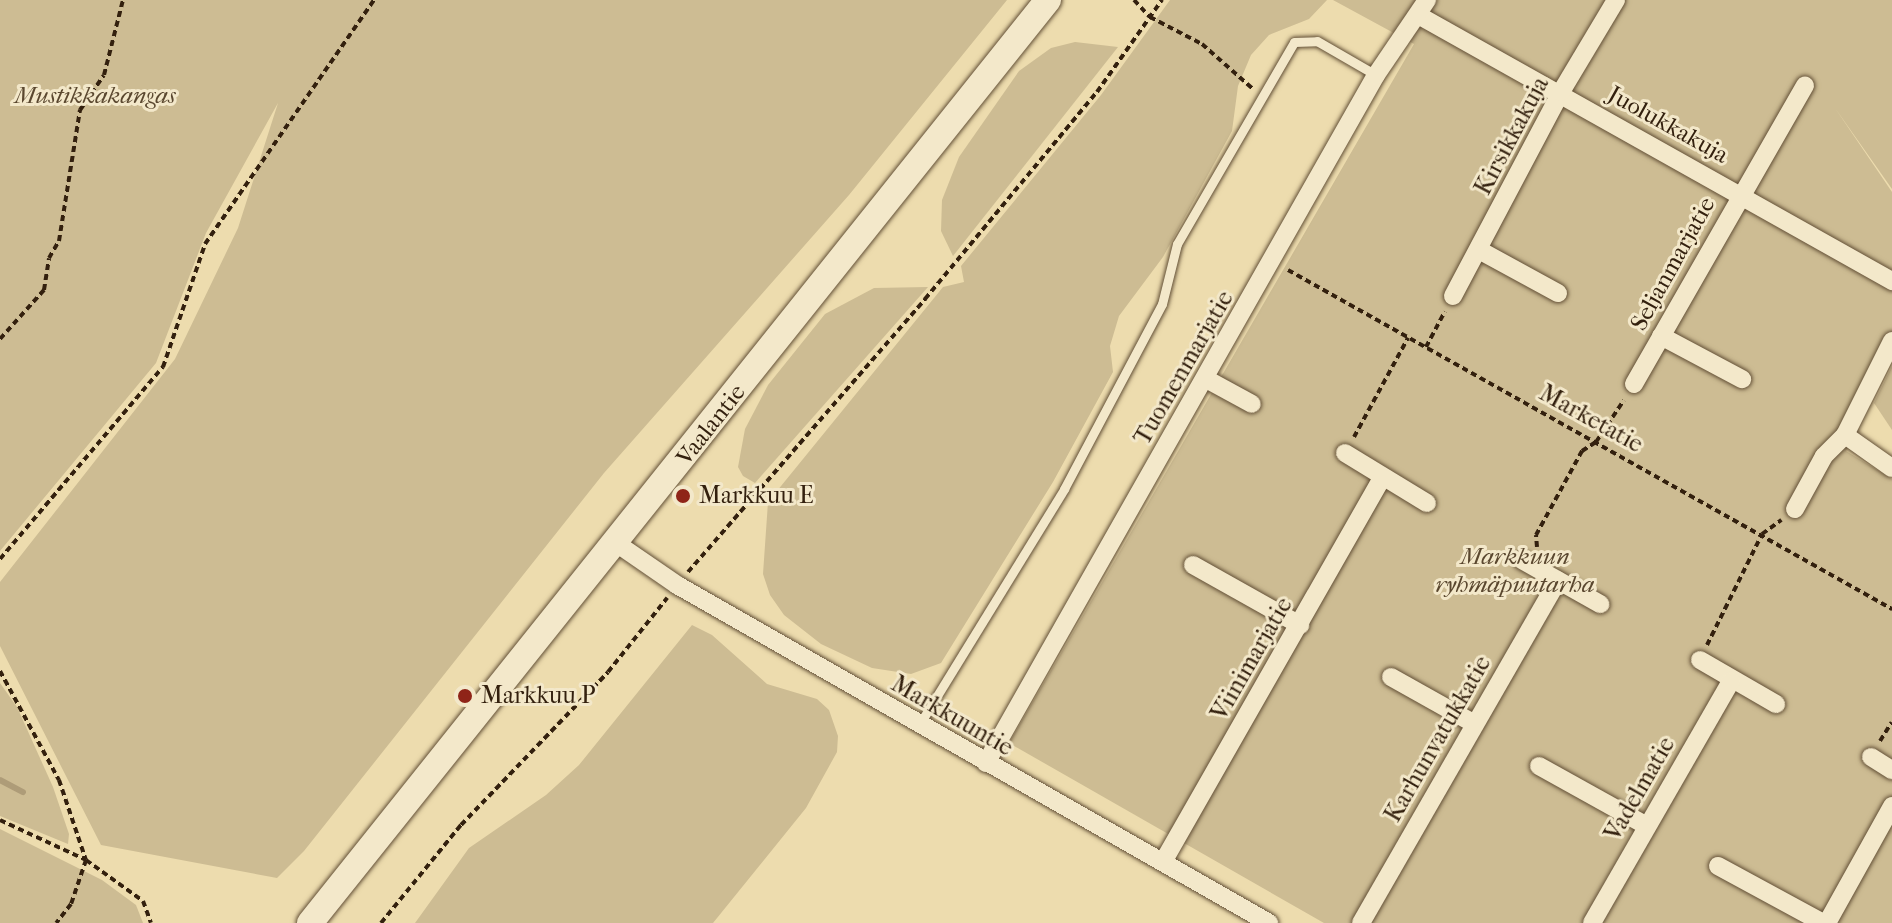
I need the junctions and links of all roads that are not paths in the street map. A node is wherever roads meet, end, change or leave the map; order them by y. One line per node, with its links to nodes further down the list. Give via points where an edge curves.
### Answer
1 (1048, 0): 24 (street, Vaalantie)
2 (1616, 0): 6 (street, Kirsikkakuja)
3 (1423, 8): 4 (street, Tuomenmarjatie); 6 (street, Juolukkakuja)
4 (1376, 75): 14 (street, Tuomenmarjatie); 35 (lane, via 1317,41 1294,42 1177,244 1162,304 1071,475)
5 (1805, 85): 7 (street, Seljanmarjatie)
6 (1561, 92): 7 (street, Juolukkakuja); 8 (street, Kirsikkakuja)
7 (1740, 193): 9 (street, Juolukkakuja); 12 (street, Seljanmarjatie)
8 (1479, 250): 10 (street); 11 (street, Kirsikkakuja)
9 (1892, 281)
10 (1558, 293)
11 (1453, 296)
12 (1661, 336): 15 (street); 16 (street, Seljanmarjatie)
13 (1892, 341): 18 (street)
14 (1206, 379): 17 (street); 37 (street, Tuomenmarjatie)
15 (1742, 379)
16 (1634, 384)
17 (1252, 404)
18 (1845, 435): 20 (street); 23 (street, via 1824,456)
19 (1345, 453): 21 (street)
20 (1892, 468)
21 (1382, 478): 22 (street); 29 (street, Viinimarjatie)
22 (1427, 503)
23 (1795, 509)
24 (616, 543): 35 (street, Markkuuntie, via 677,585); 44 (street, Vaalantie)
25 (1522, 560): 27 (street)
26 (1193, 565): 29 (street)
27 (1558, 581): 28 (street); 34 (street, Karhunvatukkatie)
28 (1600, 604)
29 (1300, 625): 42 (street, Viinimarjatie)
30 (1700, 660): 32 (street)
31 (1391, 677): 34 (street)
32 (1731, 681): 33 (street); 41 (street, Vadelmatie)
33 (1776, 704)
34 (1473, 723): 46 (street, Karhunvatukkatie)
35 (919, 725): 37 (street, Markkuuntie)
36 (1871, 757): 39 (street)
37 (986, 763): 42 (street, Markkuuntie)
38 (1539, 766): 41 (street)
39 (1892, 770)
40 (1892, 806): 48 (street)
41 (1645, 825): 47 (street, Vadelmatie)
42 (1163, 862): 45 (street, Markkuuntie)
43 (1718, 866): 48 (street)
44 (310, 923)
45 (1269, 923)
46 (1361, 923)
47 (1592, 923)
48 (1825, 923)

